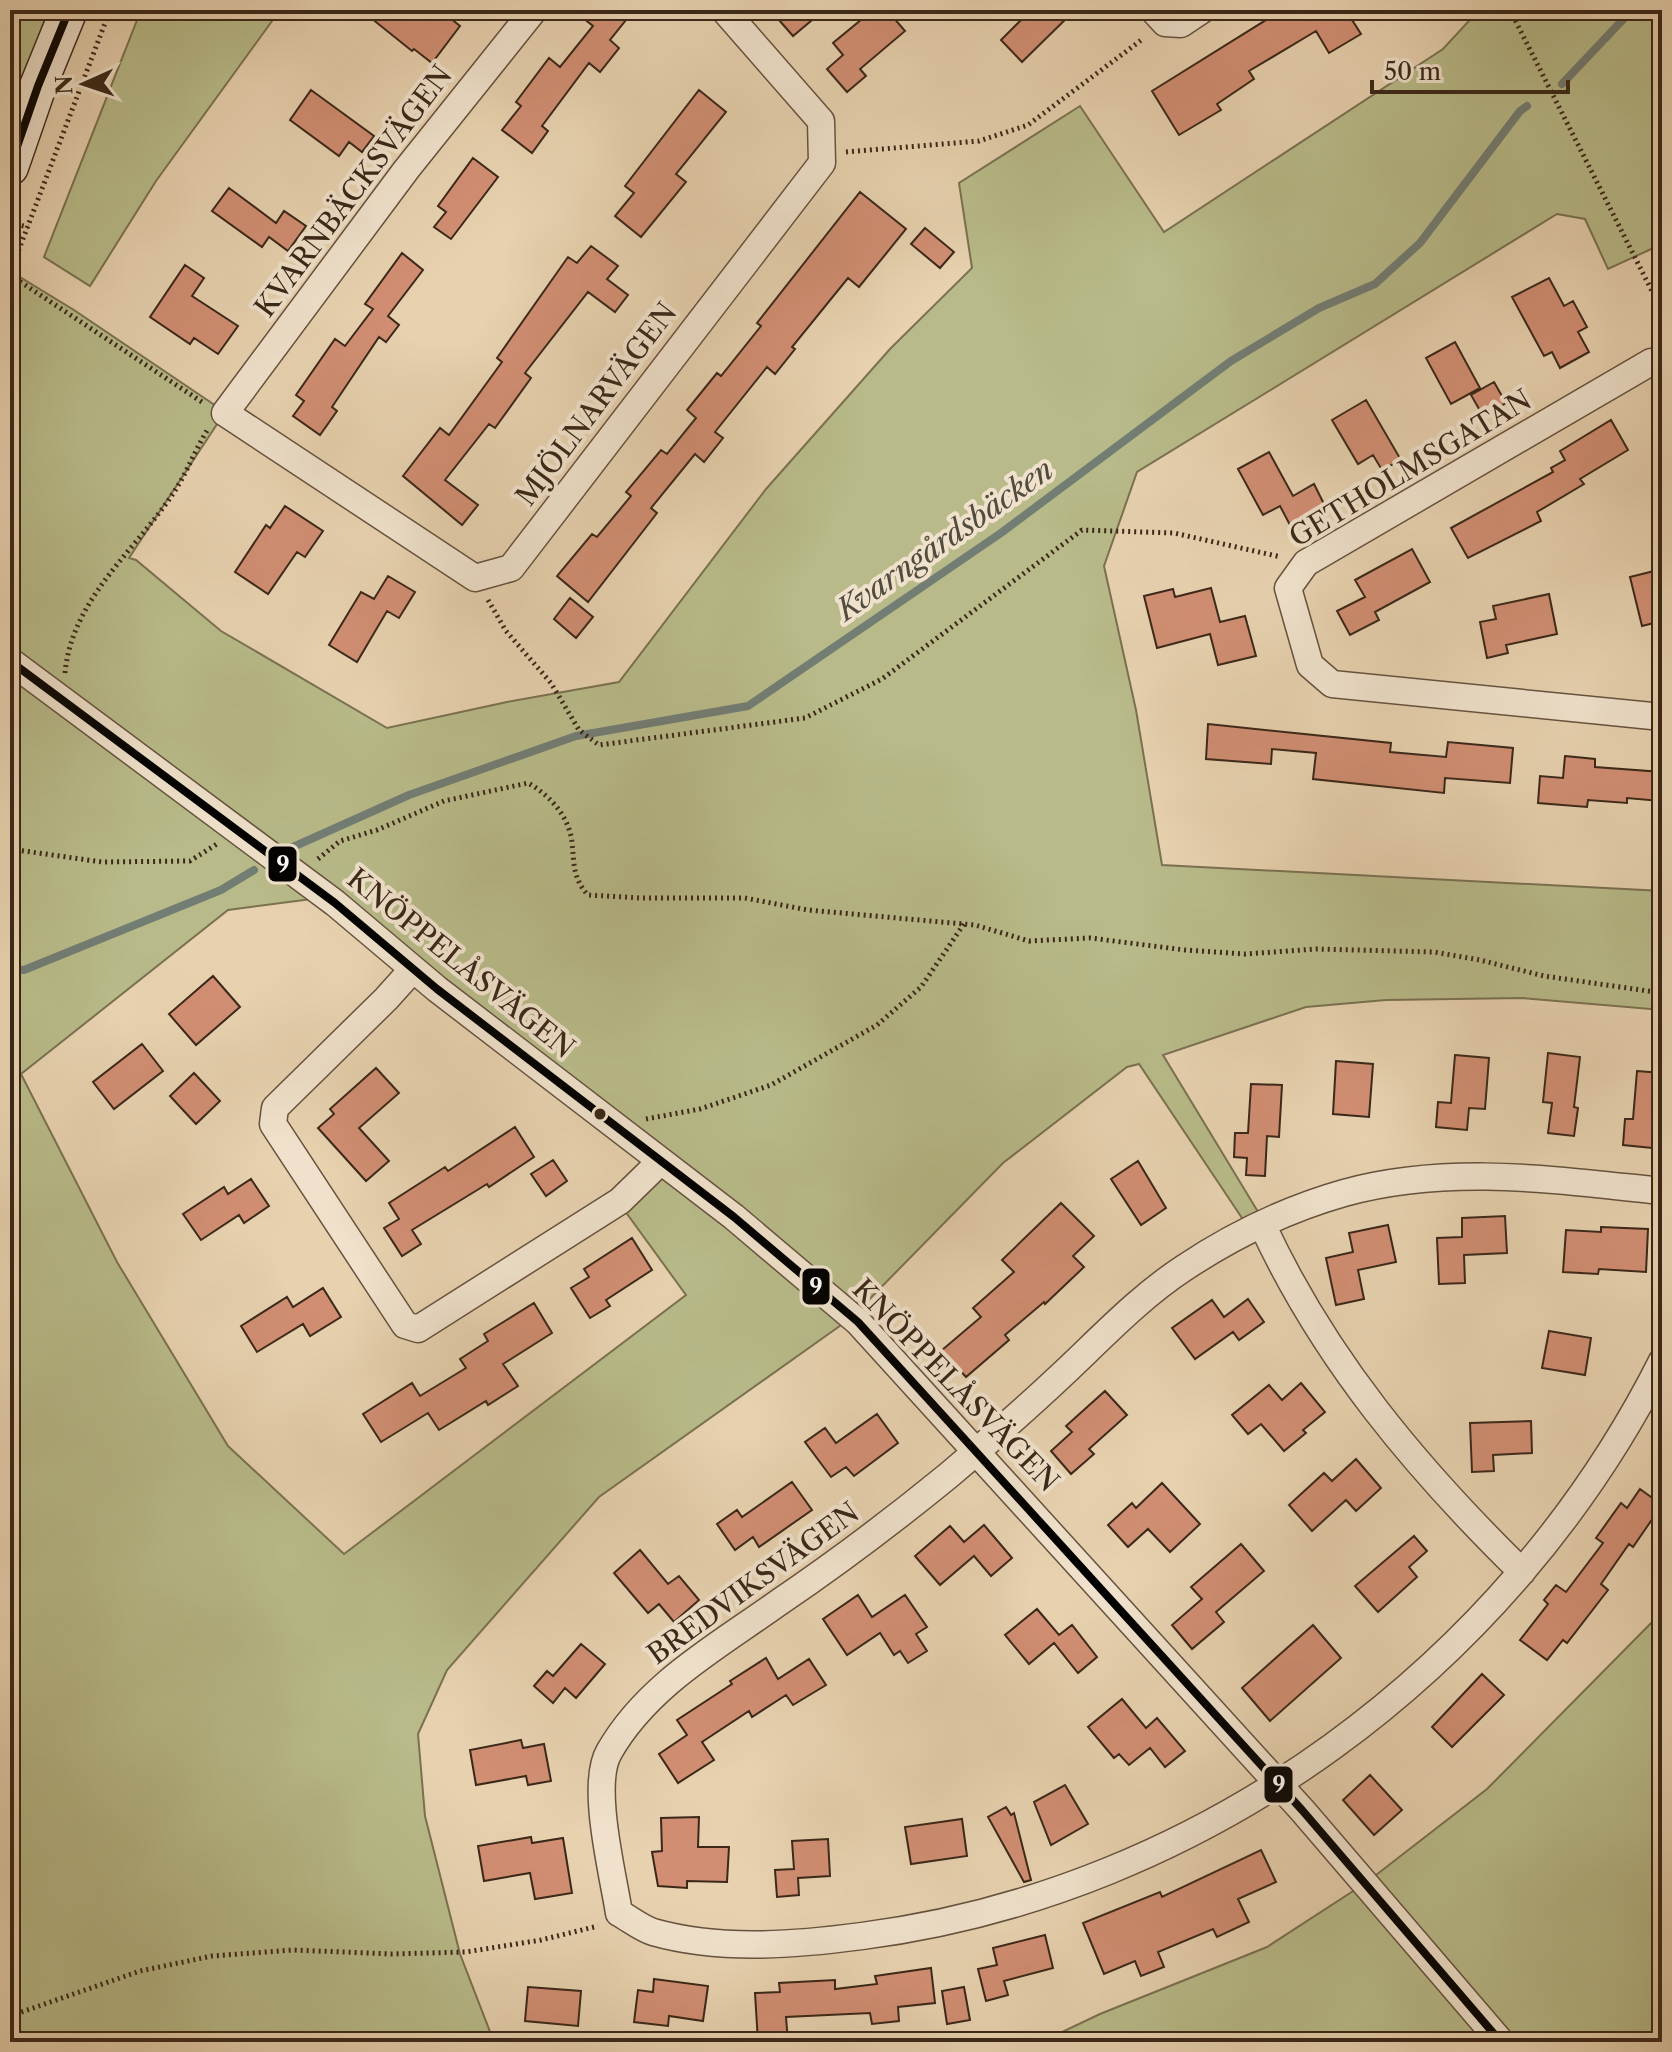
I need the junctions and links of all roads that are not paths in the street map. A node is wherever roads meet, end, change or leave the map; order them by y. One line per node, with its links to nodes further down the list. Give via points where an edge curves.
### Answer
1 (69, 10): 6 (street)
2 (534, 10): 8 (street, KVARNBÄCKSVÄGEN, via 216,411)
3 (724, 10): 8 (street, MJÖLNARVÄGEN, via 821,121 822,163 511,568)
4 (1202, 10): 5 (street, via 1181,24)
5 (1159, 16)
6 (11, 162)
7 (1662, 364): 10 (street, GETHOLMSGATAN, via 1651,362 1306,563 1288,588 1310,665 1332,684)
8 (475, 578)
9 (10, 661): 11 (street, KNÖPPELÅSVÄGEN, via 295,872)
10 (1662, 717)
11 (413, 969): 12 (street, KNÖPPELÅSVÄGEN); 12 (street, via 275,1108 273,1124 405,1325 418,1329 620,1201)
12 (661, 1161): 16 (street, KNÖPPELÅSVÄGEN, via 858,1322)
13 (1662, 1191): 14 (street, BREDVIKSVÄGEN, via 1511,1175 1429,1177 1343,1193)
14 (1262, 1224): 16 (street, BREDVIKSVÄGEN, via 1160,1285); 17 (street, via 1318,1327 1364,1395 1438,1487)
15 (1662, 1361): 17 (street, via 1588,1489)
16 (977, 1451): 18 (street, KNÖPPELÅSVÄGEN); 18 (street, BREDVIKSVÄGEN, via 832,1565 694,1662 626,1727 601,1772 619,1913 650,1931 738,1944 814,1943 891,1933 1007,1907 1103,1874 1192,1834)
17 (1522, 1572): 18 (street, via 1468,1633 1390,1702)
18 (1278, 1784): 19 (street, KNÖPPELÅSVÄGEN)
19 (1501, 2042)

